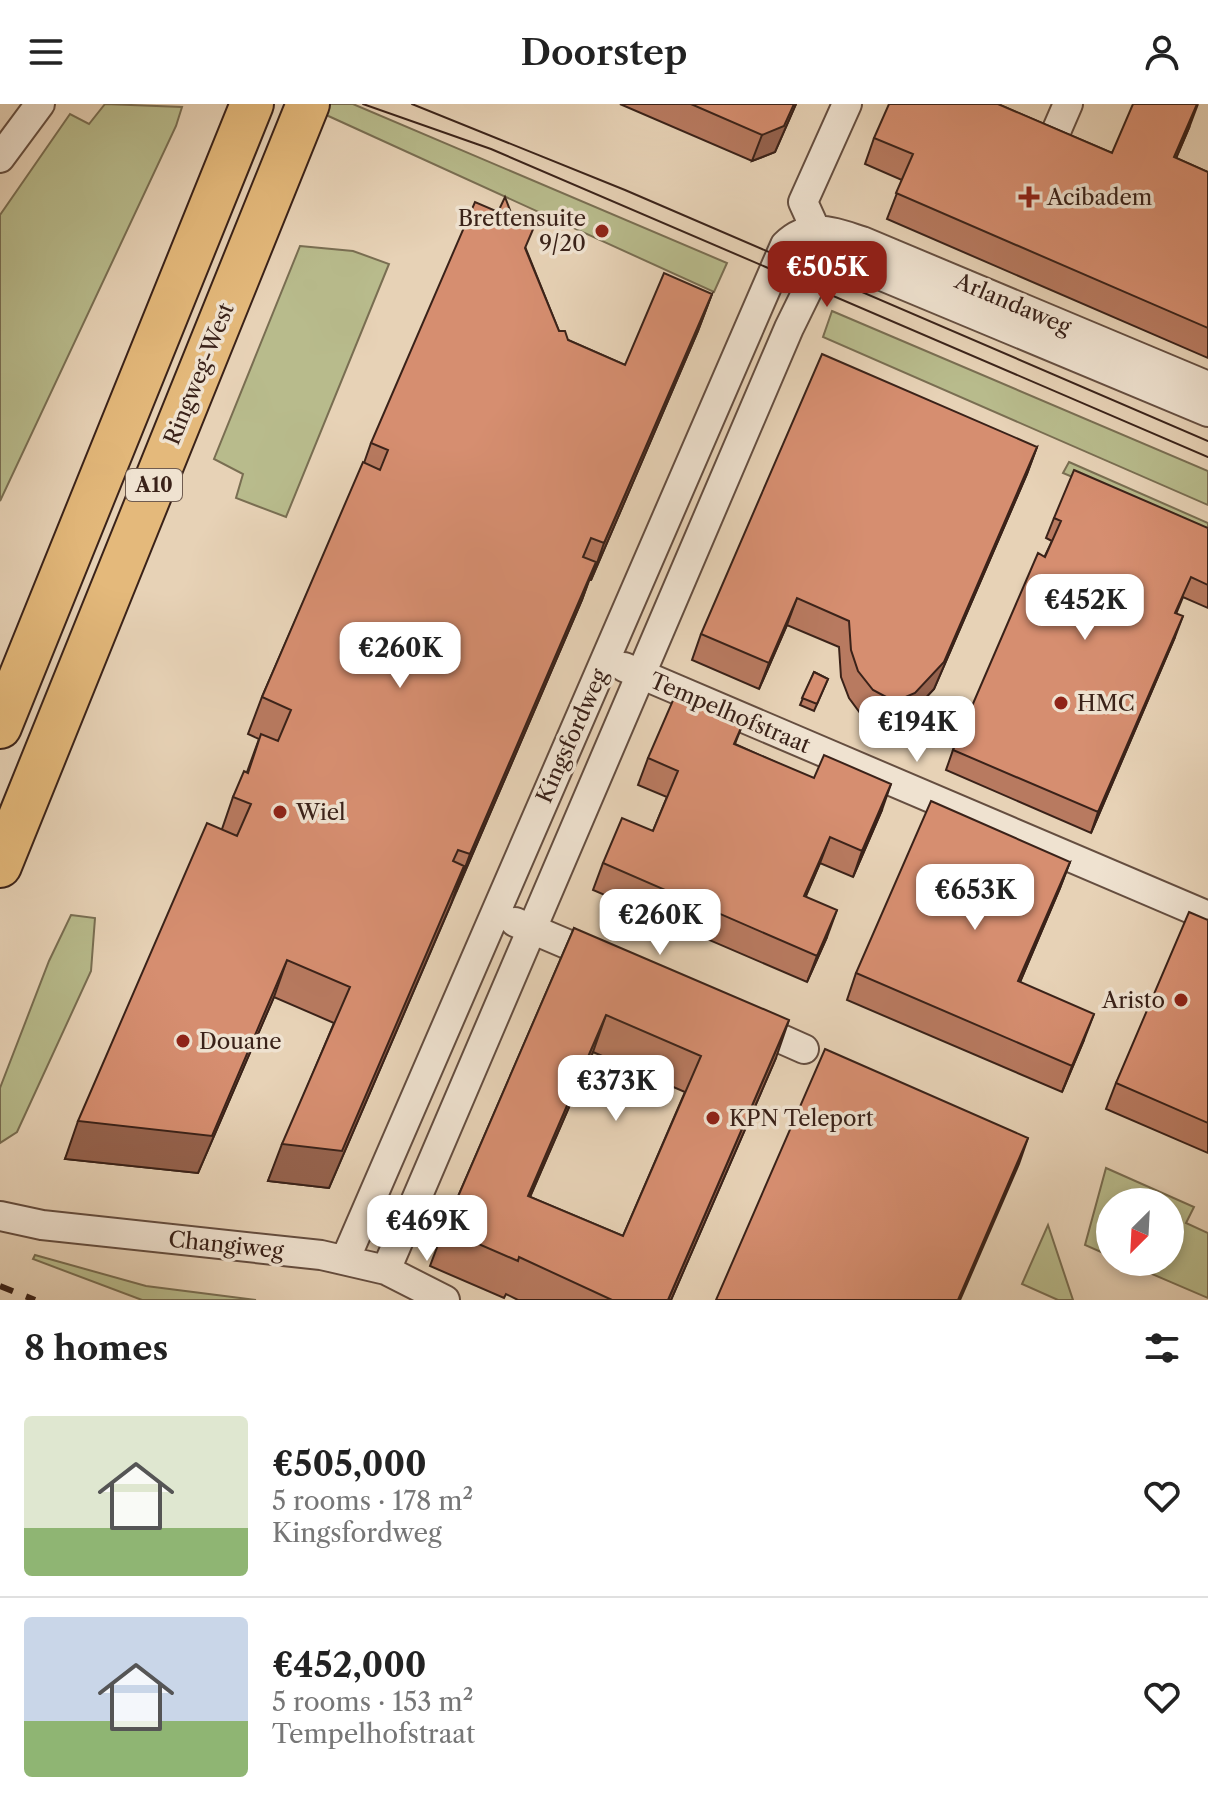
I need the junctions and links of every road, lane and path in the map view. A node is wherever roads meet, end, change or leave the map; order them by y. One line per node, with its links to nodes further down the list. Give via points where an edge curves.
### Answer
1 (40, 104): 7 (street)
2 (252, 104): 14 (highway, A10)
3 (308, 104): 15 (highway, Ringweg-West / A10)
4 (847, 104): 8 (street, via 803,202)
5 (1068, 104): 6 (street)
6 (1055, 134)
7 (0, 158)
8 (815, 228): 9 (street); 10 (street, Arlandaweg, via 862,241); 12 (street, Kingsfordweg, via 797,233 779,256)
9 (831, 262): 11 (street, Arlandaweg, via 858,266); 13 (street, Kingsfordweg, via 809,285)
10 (1208, 386)
11 (1208, 412)
12 (606, 659): 13 (street, Tempelhofstraat); 16 (street, Kingsfordweg)
13 (639, 674): 17 (street, Tempelhofstraat); 18 (street, Kingsfordweg)
14 (0, 727)
15 (0, 866)
16 (496, 913): 18 (street); 23 (street, Kingsfordweg)
17 (1208, 916)
18 (530, 929): 19 (street); 24 (street, Kingsfordweg)
19 (622, 968)
20 (720, 1012): 21 (street)
21 (804, 1049)
22 (0, 1216): 23 (street, Changiweg)
23 (345, 1260): 24 (street, Changiweg)
24 (386, 1270): 25 (street, Changiweg)
25 (445, 1300)

